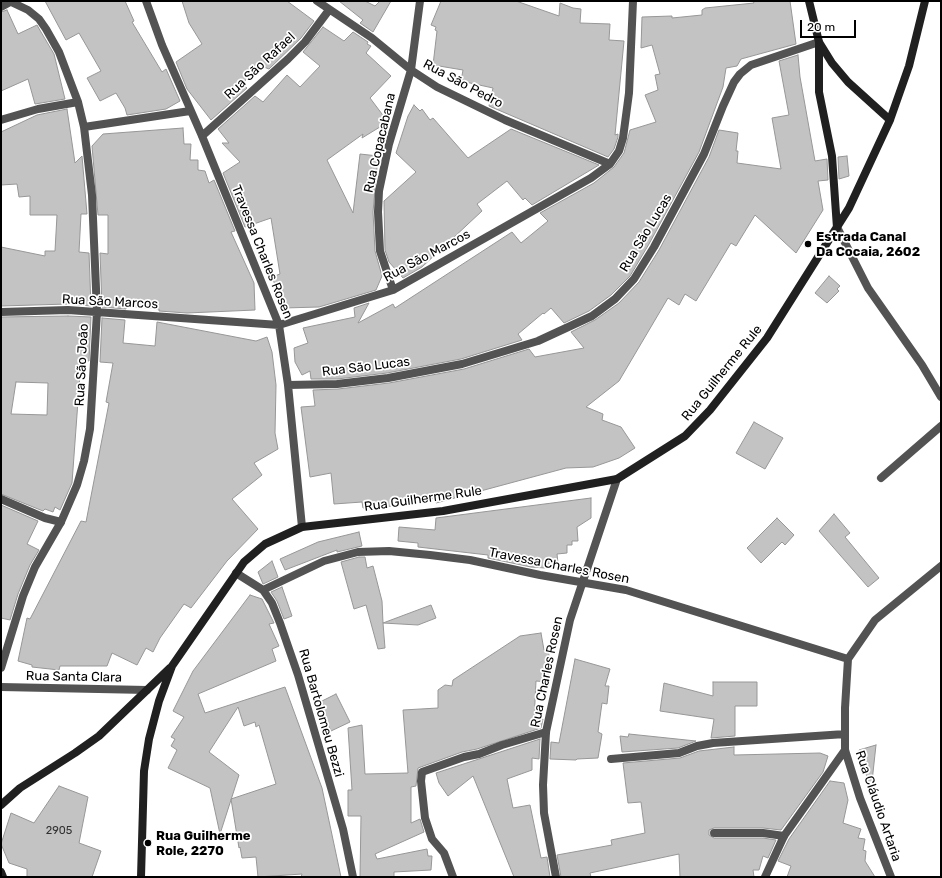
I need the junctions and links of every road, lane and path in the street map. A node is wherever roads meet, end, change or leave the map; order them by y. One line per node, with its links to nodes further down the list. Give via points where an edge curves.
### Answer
1 (11, 1): 8 (street); 12 (street, Rua São João, via 39,19 46,29 60,52)
2 (146, 1): 13 (street, Travessa Charles Rosen)
3 (317, 1): 9 (street, Rua São Pedro)
4 (420, 1): 11 (street, Rua Copacabana)
5 (633, 1): 18 (street, Rua São Marcos, via 629,93 623,138 619,151)
6 (809, 1): 10 (street)
7 (925, 1): 15 (street, Rua Guilherme Rule, via 908,66)
8 (1, 7)
9 (330, 10): 11 (street, Rua São Pedro, via 372,38); 17 (street, Rua São Rafael, via 305,42)
10 (819, 42): 15 (street, via 848,82); 19 (street, via 819,92 832,156); 24 (street, Rua São Lucas, via 751,65 740,74 723,106 704,154 654,247 634,279 615,299 592,316 538,341 462,364 388,378 337,384)
11 (411, 70): 18 (street, Rua São Pedro, via 437,87 477,107); 20 (street, Rua Copacabana, via 389,144 379,191 380,251)
12 (78, 102): 14 (street, via 38,108); 16 (street, Rua São João)
13 (190, 111): 16 (street); 17 (street, Travessa Charles Rosen)
14 (1, 120)
15 (890, 120): 19 (street, Rua Guilherme Rule)
16 (84, 127): 22 (street, Rua São João, via 92,195)
17 (202, 136): 23 (street, Travessa Charles Rosen)
18 (610, 164): 20 (street, Rua São Marcos, via 591,178)
19 (838, 229): 25 (street, via 868,288 922,365); 28 (street, Rua Guilherme Rule, via 767,338 710,410 685,436)
20 (393, 290): 23 (street, Rua São Marcos)
21 (1, 312): 22 (street, Rua São Marcos)
22 (97, 312): 23 (street, Rua São Marcos); 30 (street, Rua São João, via 90,429 77,485)
23 (279, 325): 24 (street, Travessa Charles Rosen)
24 (288, 385): 31 (street, Travessa Charles Rosen)
25 (941, 397)
26 (941, 426): 27 (street)
27 (881, 478)
28 (617, 479): 31 (street, Rua Guilherme Rule, via 443,511); 34 (street, Rua Charles Rosen)
29 (1, 499): 30 (street)
30 (60, 522): 38 (street, Rua São João, via 35,567 23,596)
31 (302, 527): 33 (street, Rua Guilherme Rule, via 265,544 244,562)
32 (941, 566): 36 (street, via 875,620)
33 (236, 573): 35 (street, Rua Bartolomeu Bezzi); 37 (street, Rua Guilherme Rule)
34 (582, 582): 35 (street, Travessa Charles Rosen, via 540,576 470,560 389,551 358,552 324,561); 36 (street, Travessa Charles Rosen, via 626,590); 41 (street, Rua Charles Rosen, via 570,620)
35 (263, 590): 51 (street, Rua Bartolomeu Bezzi, via 272,603 291,653 343,829)
36 (848, 659): 42 (street, Rua Cláudio Artaria)
37 (172, 666): 40 (street); 50 (street, Rua Guilherme Rule, via 159,701 144,771)
38 (1, 668)
39 (1, 687): 40 (street, Rua Santa Clara)
40 (147, 690): 45 (street, via 99,736 20,788)
41 (546, 732): 52 (street, via 422,772 425,818 432,839 444,853); 53 (street, Rua Charles Rosen, via 544,813)
42 (845, 734): 43 (street, Rua Cláudio Artaria); 44 (street, via 713,743 679,753)
43 (845, 750): 47 (street); 55 (street, Rua Cláudio Artaria, via 860,798)
44 (610, 759)
45 (1, 805)
46 (714, 833): 47 (street, via 763,833)
47 (784, 836): 54 (street)
48 (1, 872): 49 (street)
49 (3, 877)
50 (141, 877)
51 (353, 877)
52 (453, 877)
53 (556, 877)
54 (765, 877)
55 (891, 877)

